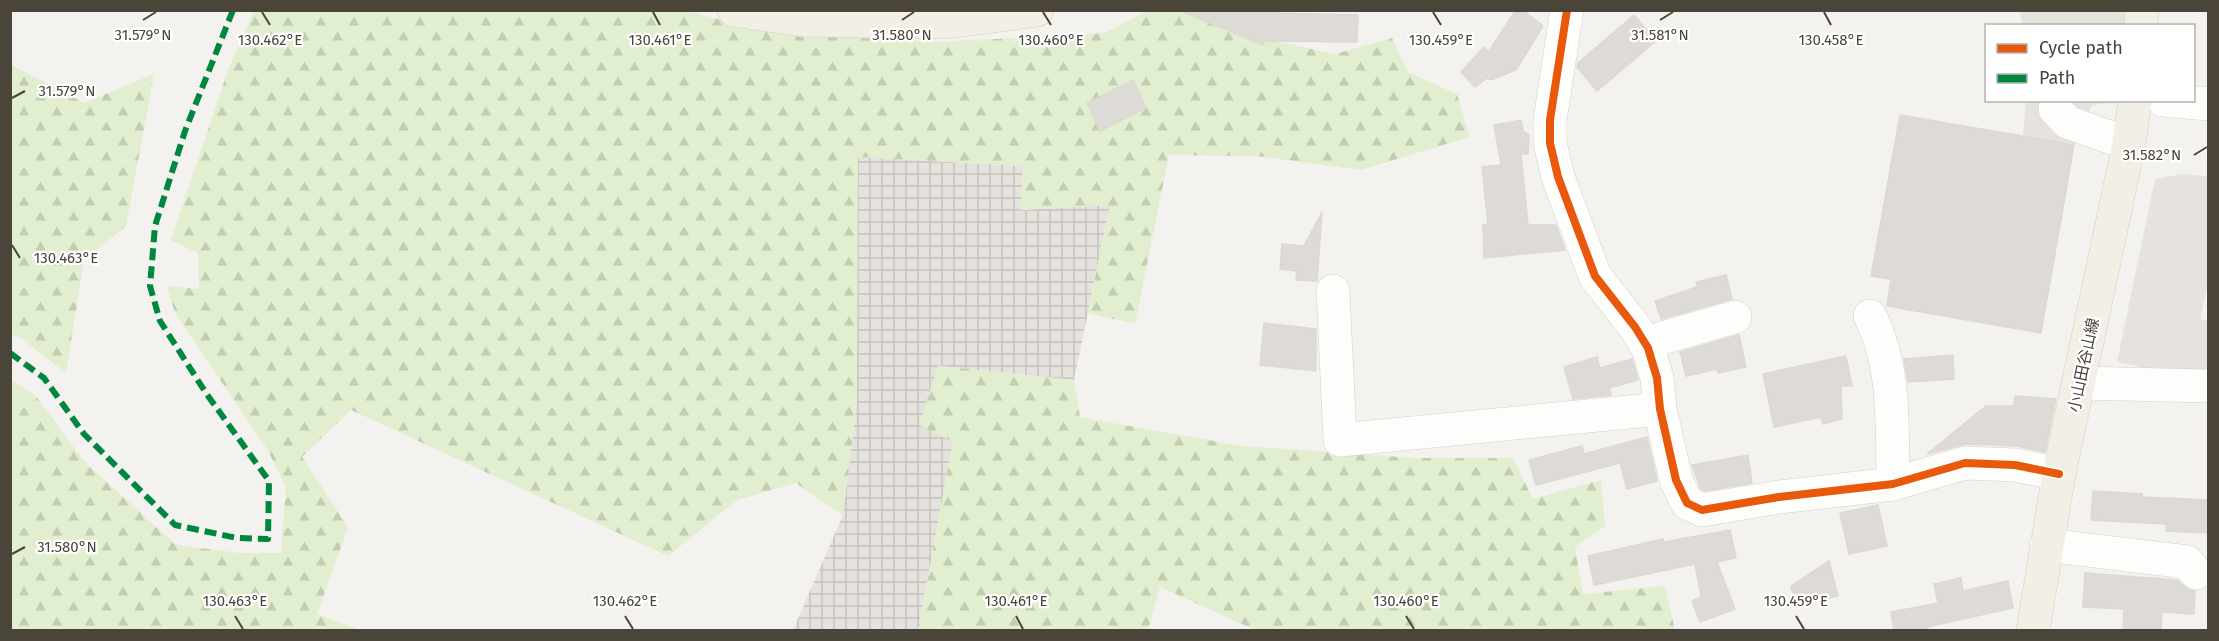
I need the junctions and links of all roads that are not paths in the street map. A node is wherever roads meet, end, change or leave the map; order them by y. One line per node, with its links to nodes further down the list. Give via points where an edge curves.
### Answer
1 (734, 10): 2 (main road, via 802,20 948,22)
2 (1037, 10)
3 (1567, 10): 12 (street, via 1550,143 1558,177 1595,276)
4 (2135, 102): 8 (main road, 小山田谷山線)
5 (2186, 102): 6 (street)
6 (2208, 104)
7 (2055, 110): 8 (street, via 2067,122)
8 (2129, 144): 13 (main road, 小山田谷山線)
9 (1333, 291): 15 (street, via 1340,440)
10 (1870, 316): 17 (street, via 1880,334 1886,362)
11 (1735, 317): 12 (street)
12 (1645, 343): 15 (street, via 1657,378)
13 (2080, 383): 14 (street); 16 (main road, 小山田谷山線)
14 (2208, 386)
15 (1660, 409): 17 (street, via 1676,480 1687,503 1702,510)
16 (2059, 474): 17 (street, via 2014,465 1965,463); 18 (main road, 小山田谷山線)
17 (1893, 484)
18 (2046, 545): 19 (street, via 2187,562); 20 (main road, 小山田谷山線)
19 (2196, 573)
20 (2033, 630)

